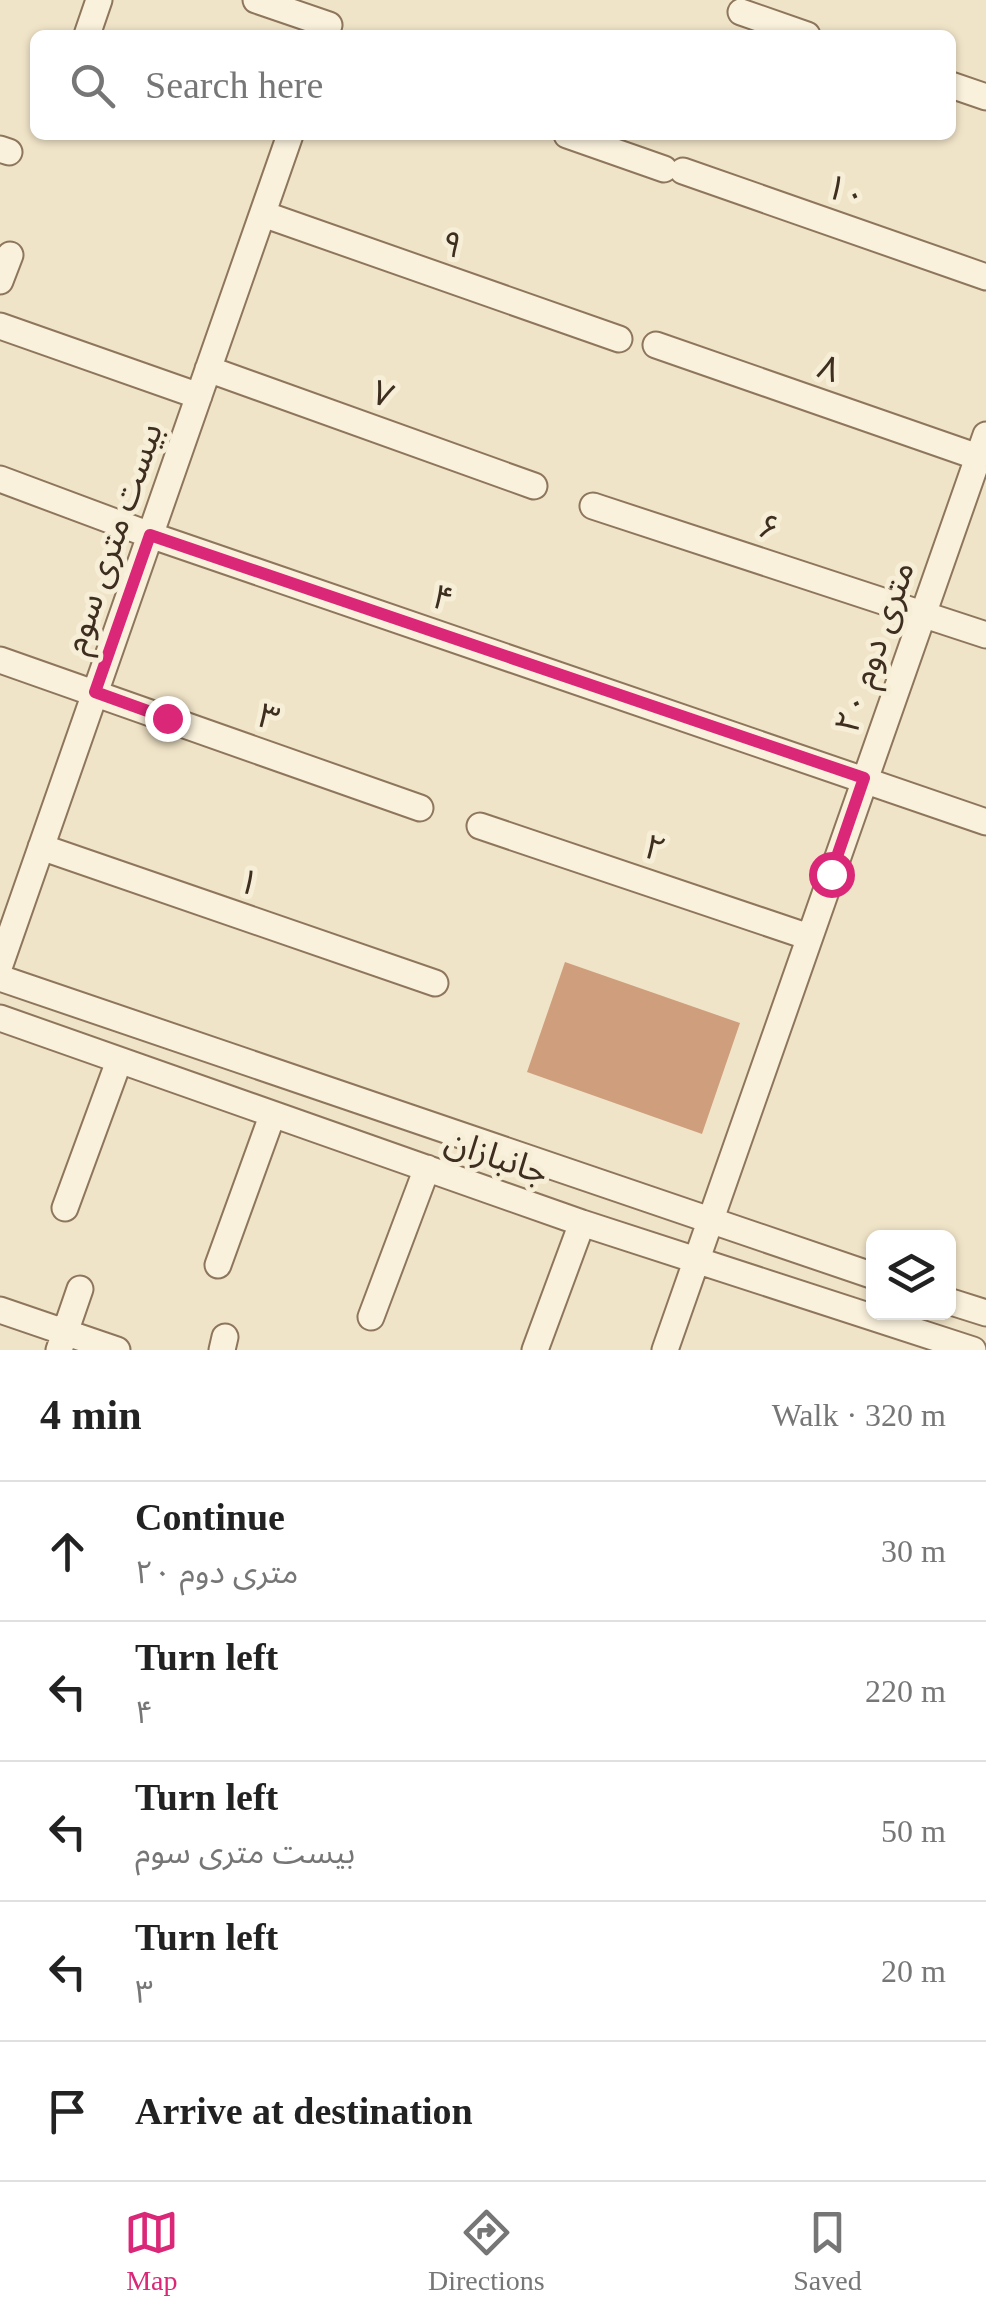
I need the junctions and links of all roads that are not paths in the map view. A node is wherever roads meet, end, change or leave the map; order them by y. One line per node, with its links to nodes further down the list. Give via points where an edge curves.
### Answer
1 (99, 0): 5 (street)
2 (256, 0): 6 (street)
3 (338, 0): 6 (street)
4 (741, 12): 7 (street)
5 (89, 30)
6 (327, 30)
7 (793, 30)
8 (956, 87): 9 (street)
9 (986, 97)
10 (288, 140): 12 (street, بیست متری سوم)
11 (582, 140): 14 (street, ۱۰)
12 (262, 214): 17 (street, ۹); 19 (street, بیست متری سوم)
13 (10, 255): 15 (street)
14 (986, 277)
15 (0, 281)
16 (0, 326): 20 (street)
17 (619, 339)
18 (656, 345): 21 (street, ۸)
19 (208, 369): 20 (street, بیست متری سوم); 23 (street, ۷)
20 (199, 396): 25 (street, بیست متری سوم)
21 (982, 446): 26 (street, ۲۰ متری دوم)
22 (0, 480): 25 (street, ۴)
23 (534, 486)
24 (593, 506): 26 (street, ۶)
25 (150, 535): 29 (street, بیست متری سوم); 30 (street, ۴)
26 (923, 614): 27 (street); 30 (street, ۲۰ متری دوم)
27 (986, 635)
28 (0, 660): 29 (street)
29 (95, 692): 31 (street, ۳); 34 (street, بیست متری سوم)
30 (864, 778): 32 (street); 35 (street, ۲۰ متری دوم)
31 (420, 808)
32 (986, 822)
33 (480, 826): 35 (street, ۲)
34 (40, 847): 36 (street, بیست متری سوم); 38 (street, ۱)
35 (809, 937): 44 (street, ۲۰ متری دوم)
36 (0, 965)
37 (0, 978): 44 (street, جانبازان)
38 (435, 984)
39 (0, 1018): 40 (street, جانبازان)
40 (119, 1061): 41 (street, جانبازان); 43 (street)
41 (272, 1116): 42 (street, جانبازان); 47 (street)
42 (427, 1168): 45 (street, جانبازان); 53 (street)
43 (65, 1208)
44 (708, 1222): 46 (street, ۲۰ متری دوم); 48 (street, جانبازان)
45 (582, 1223): 46 (street, جانبازان); 56 (street)
46 (696, 1260): 57 (street, ۲۰ متری دوم); 58 (street, جانبازان)
47 (218, 1265)
48 (866, 1273)
49 (80, 1289): 54 (street)
50 (956, 1304): 52 (street)
51 (0, 1310): 54 (street)
52 (986, 1313)
53 (371, 1317)
54 (62, 1341): 55 (street)
55 (117, 1350)
56 (535, 1350)
57 (664, 1350)
58 (973, 1350)

